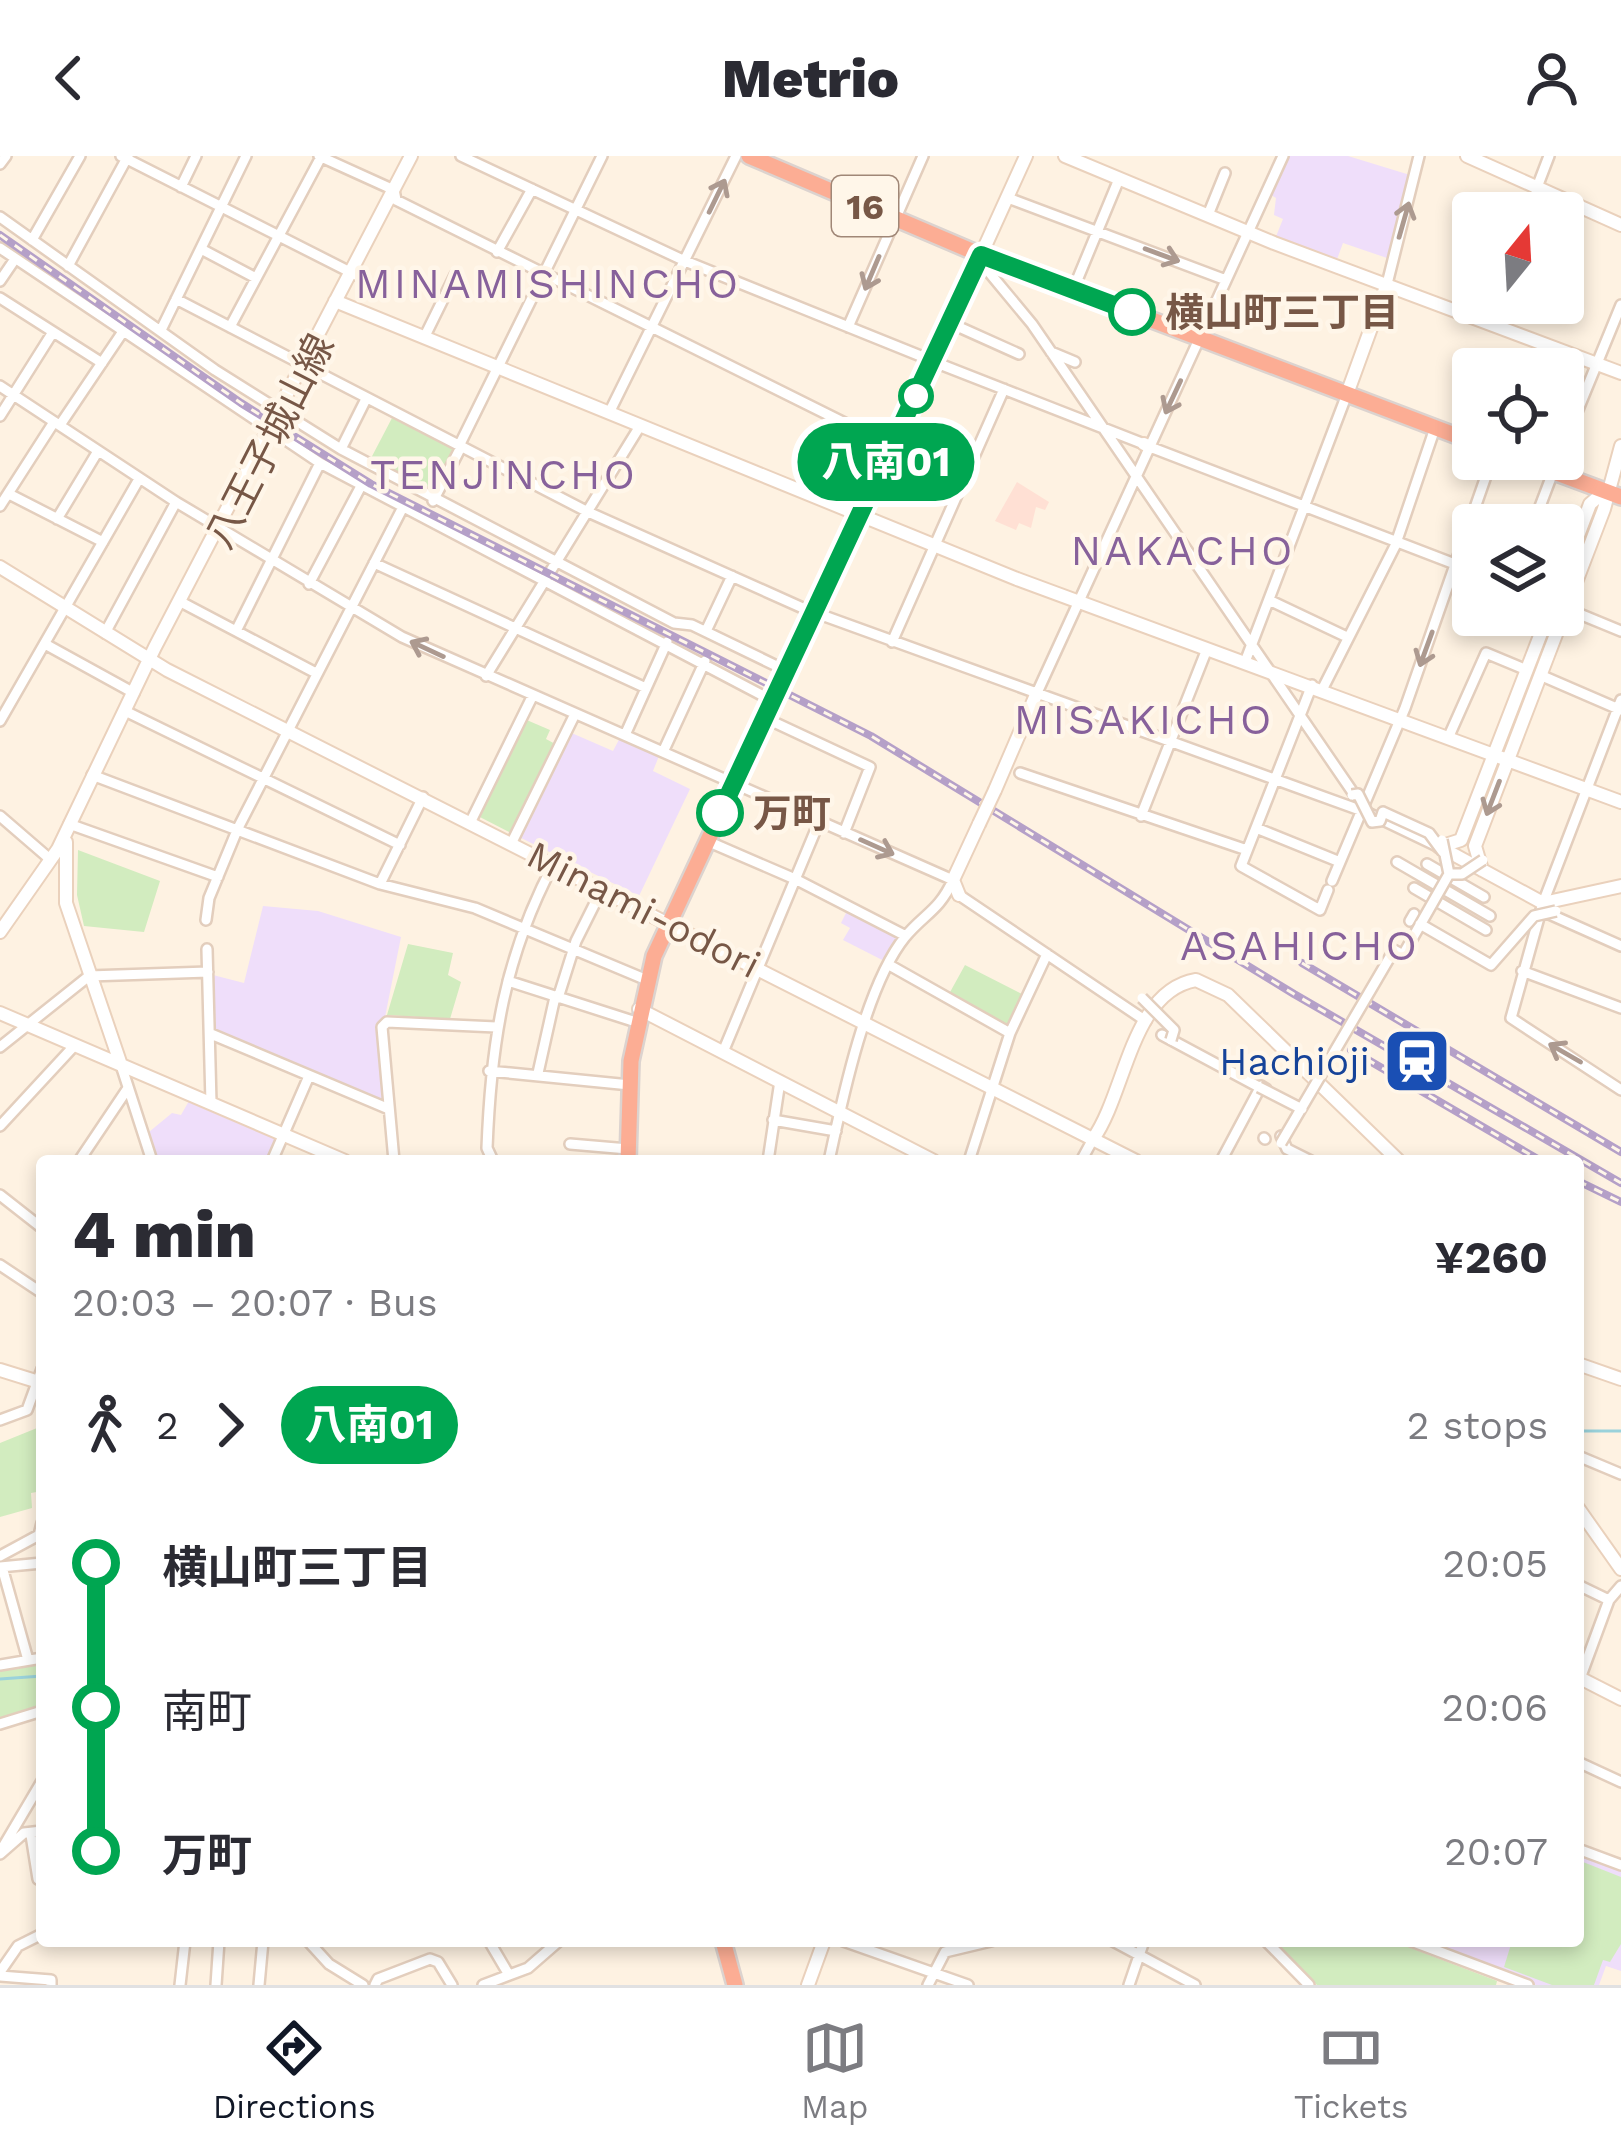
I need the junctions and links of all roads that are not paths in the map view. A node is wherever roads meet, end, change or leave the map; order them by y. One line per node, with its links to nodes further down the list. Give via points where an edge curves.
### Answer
1 (6, 156): 19 (street)
2 (80, 156): 36 (street)
3 (196, 156): 22 (street)
4 (247, 156): 27 (street)
5 (415, 156): 25 (street, 八王子城山線)
6 (460, 156): 23 (street)
7 (602, 156): 28 (street)
8 (736, 156): 41 (street, one-way to 8)
9 (749, 156): 31 (highway, 16)
10 (923, 156): 31 (street)
11 (1026, 156): 26 (street)
12 (1065, 156): 21 (street)
13 (1283, 156): 34 (street)
14 (1418, 156): 50 (street, one-way to 14)
15 (1467, 156): 24 (street)
16 (1549, 156): 24 (street)
17 (125, 157): 22 (street); 43 (street)
18 (323, 157): 25 (street); 35 (street)
19 (0, 164)
20 (1226, 172): 29 (street)
21 (1119, 179): 29 (street); 33 (street)
22 (181, 187): 27 (street)
23 (532, 189): 28 (street); 39 (street)
24 (1536, 190): 32 (street)
25 (395, 195): 39 (street); 44 (street, 八王子城山線)
26 (1008, 198): 33 (street); 42 (street)
27 (221, 207): 35 (street); 38 (street)
28 (575, 210): 41 (street); 45 (street)
29 (1208, 215): 34 (street)
30 (0, 217): 36 (street)
31 (895, 218): 42 (highway, 16); 58 (street, one-way to 58)
32 (1621, 225)
33 (1097, 231): 49 (street, one-way to 49); 51 (street)
34 (1248, 232): 49 (street); 50 (street)
35 (280, 236): 44 (street); 47 (street)
36 (32, 240): 43 (street)
37 (0, 248): 40 (street)
38 (201, 249): 47 (street); 53 (street)
39 (497, 252): 45 (street)
40 (15, 259): 48 (street); 62 (street)
41 (685, 261): 58 (street); 59 (street)
42 (984, 263): 51 (highway); 56 (highway); 65 (street)
43 (68, 266): 60 (street)
44 (353, 273): 54 (street, 八王子城山線)
45 (544, 274): 59 (street); 72 (street)
46 (455, 275): 63 (street)
47 (256, 278): 57 (street)
48 (0, 280)
49 (1226, 280): 64 (street)
50 (1387, 284): 68 (street); 76 (street)
51 (1073, 290): 64 (highway)
52 (0, 298): 61 (street)
53 (176, 299): 57 (street); 60 (street)
54 (338, 302): 63 (street); 71 (street, 八王子城山線)
55 (1621, 305): 68 (street)
56 (950, 323): 66 (street); 70 (highway)
57 (230, 327): 71 (street)
58 (848, 327): 70 (street)
59 (651, 328): 81 (street); 89 (street)
60 (161, 330): 80 (street)
61 (53, 332): 69 (street); 77 (street)
62 (122, 333): 69 (street); 87 (street)
63 (424, 338): 72 (street)
64 (1198, 343): 76 (highway); 92 (street, one-way to 92)
65 (1051, 352): 67 (street); 85 (street)
66 (1019, 354)
67 (1075, 362)
68 (1598, 362): 73 (street); 78 (street)
69 (102, 363): 83 (street)
70 (938, 363): 75 (street); 89 (highway)
71 (304, 367): 79 (street); 80 (street, 八王子城山線)
72 (497, 368): 81 (street); 91 (street)
73 (1621, 373)
74 (0, 386): 77 (street)
75 (1004, 389): 85 (street); 114 (street)
76 (1347, 394): 86 (highway); 105 (street)
77 (14, 395): 82 (street); 83 (street)
78 (1584, 396)
79 (366, 399): 91 (street); 93 (street)
80 (281, 412): 87 (street, 八王子城山線); 93 (street)
81 (608, 413): 84 (street)
82 (0, 416)
83 (57, 423): 94 (street); 100 (street)
84 (640, 426): 107 (street); 108 (street)
85 (1104, 428): 92 (street); 96 (street)
86 (1435, 428): 88 (highway); 112 (street)
87 (271, 432): 95 (street); 111 (street, 八王子城山線)
88 (1452, 434)
89 (888, 445): 108 (highway)
90 (1621, 446): 101 (street)
91 (460, 447): 102 (street); 107 (street)
92 (1149, 447): 96 (street); 105 (street)
93 (341, 449): 102 (street)
94 (98, 451): 97 (street); 109 (street)
95 (320, 463): 99 (street); 116 (street)
96 (1136, 476): 126 (street); 143 (street)
97 (139, 478): 103 (street); 113 (street)
98 (1584, 480): 101 (highway)
99 (361, 486): 106 (street); 124 (street)
100 (9, 494): 104 (street); 109 (street)
101 (1613, 494): 110 (street, via 1590,504); 115 (street)
102 (434, 501): 119 (street)
103 (176, 502): 111 (street); 136 (street)
104 (0, 504)
105 (1305, 506): 112 (street); 125 (street)
106 (402, 508): 118 (street); 123 (street)
107 (587, 512): 119 (street); 122 (street)
108 (861, 516): 114 (street); 130 (highway)
109 (57, 519): 113 (street)
110 (1584, 520)
111 (220, 529): 116 (street); 127 (street, 八王子城山線)
112 (1397, 540): 117 (street); 139 (street)
113 (103, 542): 129 (street)
114 (935, 546): 126 (street); 141 (street)
115 (1584, 558)
116 (272, 561): 124 (street); 132 (street)
117 (1452, 561)
118 (374, 563): 128 (street); 135 (street)
119 (555, 563): 123 (street); 133 (street)
120 (0, 567): 129 (street, Minami-odori)
121 (1452, 570): 163 (street, one-way to 163)
122 (732, 577): 130 (street); 133 (street)
123 (544, 582): 135 (street); 140 (street)
124 (309, 584): 128 (street)
125 (1269, 600): 139 (street); 143 (street)
126 (1078, 602): 144 (street); 156 (street)
127 (182, 603): 132 (street); 145 (street, 八王子城山線)
128 (351, 607): 150 (street); 152 (street, one-way to 128)
129 (67, 608): 136 (street, Minami-odori); 142 (street)
130 (816, 610): 141 (street); 149 (highway)
131 (1584, 616): 134 (street)
132 (236, 631): 150 (street)
133 (706, 631): 149 (street)
134 (1621, 631)
135 (513, 632): 152 (street); 154 (street)
136 (105, 633): 145 (street, Minami-odori)
137 (1543, 636): 151 (street)
138 (1551, 636): 151 (street)
139 (1347, 637): 153 (street)
140 (667, 642): 146 (street); 154 (street)
141 (892, 642): 156 (street)
142 (46, 644): 155 (street); 165 (street)
143 (1252, 644): 147 (street); 148 (street)
144 (1207, 649): 147 (street); 169 (street)
145 (151, 661): 155 (street, 八王子城山線); 166 (street, Minami-odori)
146 (705, 661): 158 (street); 170 (street)
147 (1245, 662): 148 (street)
148 (1270, 670): 153 (street); 162 (street)
149 (787, 671): 158 (highway)
150 (316, 673): 166 (street)
151 (1534, 673): 159 (street); 168 (street, via 1486,653); 171 (street)
152 (486, 676): 157 (street)
153 (1317, 687): 162 (street); 163 (street)
154 (646, 688): 167 (street)
155 (134, 693): 160 (street, 八王子城山線)
156 (1036, 695): 169 (street); 204 (street, bridge)
157 (532, 697): 161 (street); 183 (street)
158 (773, 700): 164 (highway)
159 (1620, 706): 177 (street)
160 (124, 711): 173 (street, 八王子城山線); 174 (street)
161 (575, 715): 167 (street); 191 (street)
162 (1300, 715): 175 (street); 179 (street)
163 (1400, 717): 168 (street); 179 (street)
164 (765, 718): 176 (highway); 189 (street, via 871,767)
165 (0, 721)
166 (286, 729): 174 (street); 178 (street, Minami-odori)
167 (625, 735): 170 (street)
168 (1449, 736): 171 (street)
169 (1168, 743): 175 (street); 182 (street)
170 (663, 752): 176 (street)
171 (1502, 756): 177 (street); 190 (street); 199 (street, one-way to 199, via 1475,846)
172 (1020, 773): 182 (street)
173 (92, 775): 186 (street, 八王子城山線); 187 (street)
174 (264, 777): 187 (street); 193 (street)
175 (1275, 781): 179 (street); 188 (street)
176 (734, 784): 184 (street); 192 (highway)
177 (1583, 787): 180 (street); 213 (street)
178 (423, 797): 183 (street, Minami-odori); 193 (street)
179 (1360, 797): 185 (street); 185 (street, bridge, via 1372,822 1383,812); 196 (street)
180 (1621, 802)
181 (0, 816): 195 (street)
182 (1141, 816): 194 (street)
183 (471, 821): 191 (street, Minami-odori)
184 (819, 822): 189 (street); 203 (street)
185 (1409, 822): 199 (street, bridge)
186 (69, 824): 195 (street, 八王子城山線); 201 (street); 202 (street)
187 (238, 828): 201 (street); 205 (street)
188 (1256, 828): 194 (street); 196 (street)
189 (844, 833): 204 (street, one-way to 204)
190 (1461, 840): 199 (street); 199 (street)
191 (512, 842): 198 (street, Minami-odori)
192 (707, 842): 203 (street); 217 (highway)
193 (400, 845): 205 (street)
194 (1247, 850): 196 (street, via 1241,866 1320,910)
195 (51, 860): 202 (street); 209 (street, 八王子城山線)
196 (1340, 862)
197 (1397, 862): 215 (street)
198 (554, 863): 207 (street, Minami-odori); 219 (street)
199 (1457, 863): 213 (street); 218 (street, bridge)
200 (1427, 864): 211 (street)
201 (218, 877): 216 (street)
202 (63, 878): 212 (street)
203 (795, 879): 222 (street); 228 (street)
204 (953, 880): 210 (street); 222 (street, via 933,915)
205 (380, 884): 219 (street)
206 (1621, 886): 213 (street)
207 (603, 887): 217 (street, Minami-odori); 224 (street)
208 (1414, 888): 220 (street)
209 (28, 895): 212 (street, via 47,891); 221 (street, 八王子城山線)
210 (959, 895): 226 (street)
211 (1484, 897)
212 (66, 903): 231 (street)
213 (1543, 903): 223 (street, via 1550,915); 229 (street)
214 (1556, 911): 218 (street, bridge, via 1534,916 1491,964)
215 (1490, 916)
216 (206, 920)
217 (669, 920): 228 (street, Minami-odori); 232 (highway)
218 (1414, 920): 260 (street, bridge, via 1403,955 1394,950)
219 (521, 926): 224 (street); 233 (street)
220 (1486, 930)
221 (0, 931)
222 (906, 936): 227 (street)
223 (1621, 946)
224 (574, 947): 232 (street); 234 (street)
225 (207, 949): 230 (street)
226 (1047, 954): 240 (street); 243 (street)
227 (891, 966): 239 (street); 243 (street)
228 (759, 967): 239 (street, Minami-odori); 247 (street)
229 (1522, 971): 236 (street); 258 (street, one-way to 229, via 1514,1023)
230 (208, 972): 231 (street); 244 (street)
231 (89, 976): 241 (street); 248 (street)
232 (647, 980): 238 (highway)
233 (508, 981): 234 (street); 242 (street)
234 (557, 997): 238 (street); 250 (street)
235 (1142, 998): 254 (street, bridge, via 1174,1030 1166,1037)
236 (1621, 1008)
237 (0, 1013): 241 (street)
238 (638, 1015): 247 (street); 255 (highway)
239 (864, 1021): 256 (street, Minami-odori); 262 (street)
240 (1146, 1021): 268 (street); 286 (street, via 1188,981 1217,986)
241 (27, 1024): 245 (street); 246 (street)
242 (496, 1028): 249 (street); 261 (street, via 387,1022)
243 (1010, 1033): 256 (street)
244 (211, 1034): 252 (street); 259 (street)
245 (75, 1045): 248 (street); 264 (street)
246 (0, 1047)
247 (723, 1052): 253 (street)
248 (121, 1065): 257 (street); 259 (street)
249 (489, 1071): 250 (street); 276 (street)
250 (538, 1073): 255 (street)
251 (1621, 1074): 258 (street)
252 (309, 1076): 261 (street); 267 (street)
253 (780, 1082): 262 (street); 263 (street)
254 (1260, 1084): 260 (street, bridge); 265 (street)
255 (630, 1085): 277 (highway)
256 (992, 1087): 268 (street, Minami-odori); 281 (street)
257 (128, 1088): 271 (street); 272 (street)
258 (1618, 1088)
259 (211, 1103): 267 (street)
260 (1299, 1107): 265 (street, via 1261,1086); 270 (street, bridge, via 1282,1141); 285 (street, via 1279,1138)
261 (389, 1109): 275 (street)
262 (839, 1112): 266 (street); 280 (street)
263 (773, 1120): 266 (street); 278 (street)
264 (0, 1126)
265 (1243, 1126): 284 (street)
266 (836, 1131): 279 (street)
267 (284, 1135): 273 (street); 274 (street)
268 (1094, 1139): 282 (street); 283 (street, Minami-odori)
269 (570, 1144): 277 (street)
270 (1295, 1146)
271 (83, 1155)
272 (150, 1155)
273 (275, 1155)
274 (331, 1155)
275 (393, 1155)
276 (491, 1155)
277 (628, 1155)
278 (769, 1155)
279 (831, 1155)
280 (922, 1155)
281 (971, 1155)
282 (1085, 1155)
283 (1125, 1155)
284 (1225, 1155)
285 (1302, 1155)
286 (1383, 1155)
287 (0, 1196): 288 (street)
288 (36, 1219)
289 (0, 1265): 290 (street)
290 (36, 1289)
291 (1584, 1366): 294 (street)
292 (0, 1370): 293 (street)
293 (36, 1377)
294 (1621, 1379)
295 (36, 1388): 296 (street, via 27,1410)
296 (0, 1420)
297 (1584, 1459): 298 (street)
298 (1621, 1474)
299 (1584, 1517): 304 (street)
300 (36, 1537): 301 (street)
301 (0, 1556)
302 (36, 1564): 303 (street)
303 (1, 1567): 309 (street)
304 (1621, 1569)
305 (1621, 1586): 307 (street)
306 (1584, 1588): 307 (street)
307 (1609, 1600): 311 (street)
308 (36, 1659): 309 (street)
309 (28, 1660): 310 (street)
310 (0, 1665)
311 (1584, 1667)
312 (1584, 1682): 313 (street)
313 (1621, 1699)
314 (36, 1713): 315 (street)
315 (0, 1724)
316 (1584, 1765): 317 (street)
317 (1621, 1782)
318 (36, 1791): 321 (street)
319 (36, 1833): 321 (street)
320 (1584, 1851): 322 (street)
321 (0, 1853)
322 (1621, 1865)
323 (36, 1937): 340 (street, via 18,1946)
324 (184, 1947): 343 (street)
325 (219, 1947): 344 (street)
326 (262, 1947): 345 (street)
327 (313, 1947): 346 (street)
328 (492, 1947): 341 (street)
329 (552, 1947): 341 (street)
330 (724, 1947): 350 (highway)
331 (822, 1947): 351 (street)
332 (860, 1947): 339 (street)
333 (966, 1947): 339 (street, via 945,1952)
334 (1124, 1947): 338 (street)
335 (1142, 1947): 338 (street)
336 (1272, 1947): 356 (street)
337 (1427, 1947): 357 (street)
338 (1139, 1955): 354 (street); 355 (street)
339 (932, 1973): 352 (street); 353 (street)
340 (0, 1974): 342 (street)
341 (509, 1975): 349 (street)
342 (51, 1985)
343 (181, 1985)
344 (216, 1985)
345 (259, 1985)
346 (363, 1985)
347 (375, 1985): 348 (street, via 430,1960)
348 (452, 1985)
349 (483, 1985)
350 (735, 1985)
351 (808, 1985)
352 (928, 1985)
353 (968, 1985)
354 (1129, 1985)
355 (1195, 1985)
356 (1309, 1985)
357 (1528, 1985)

